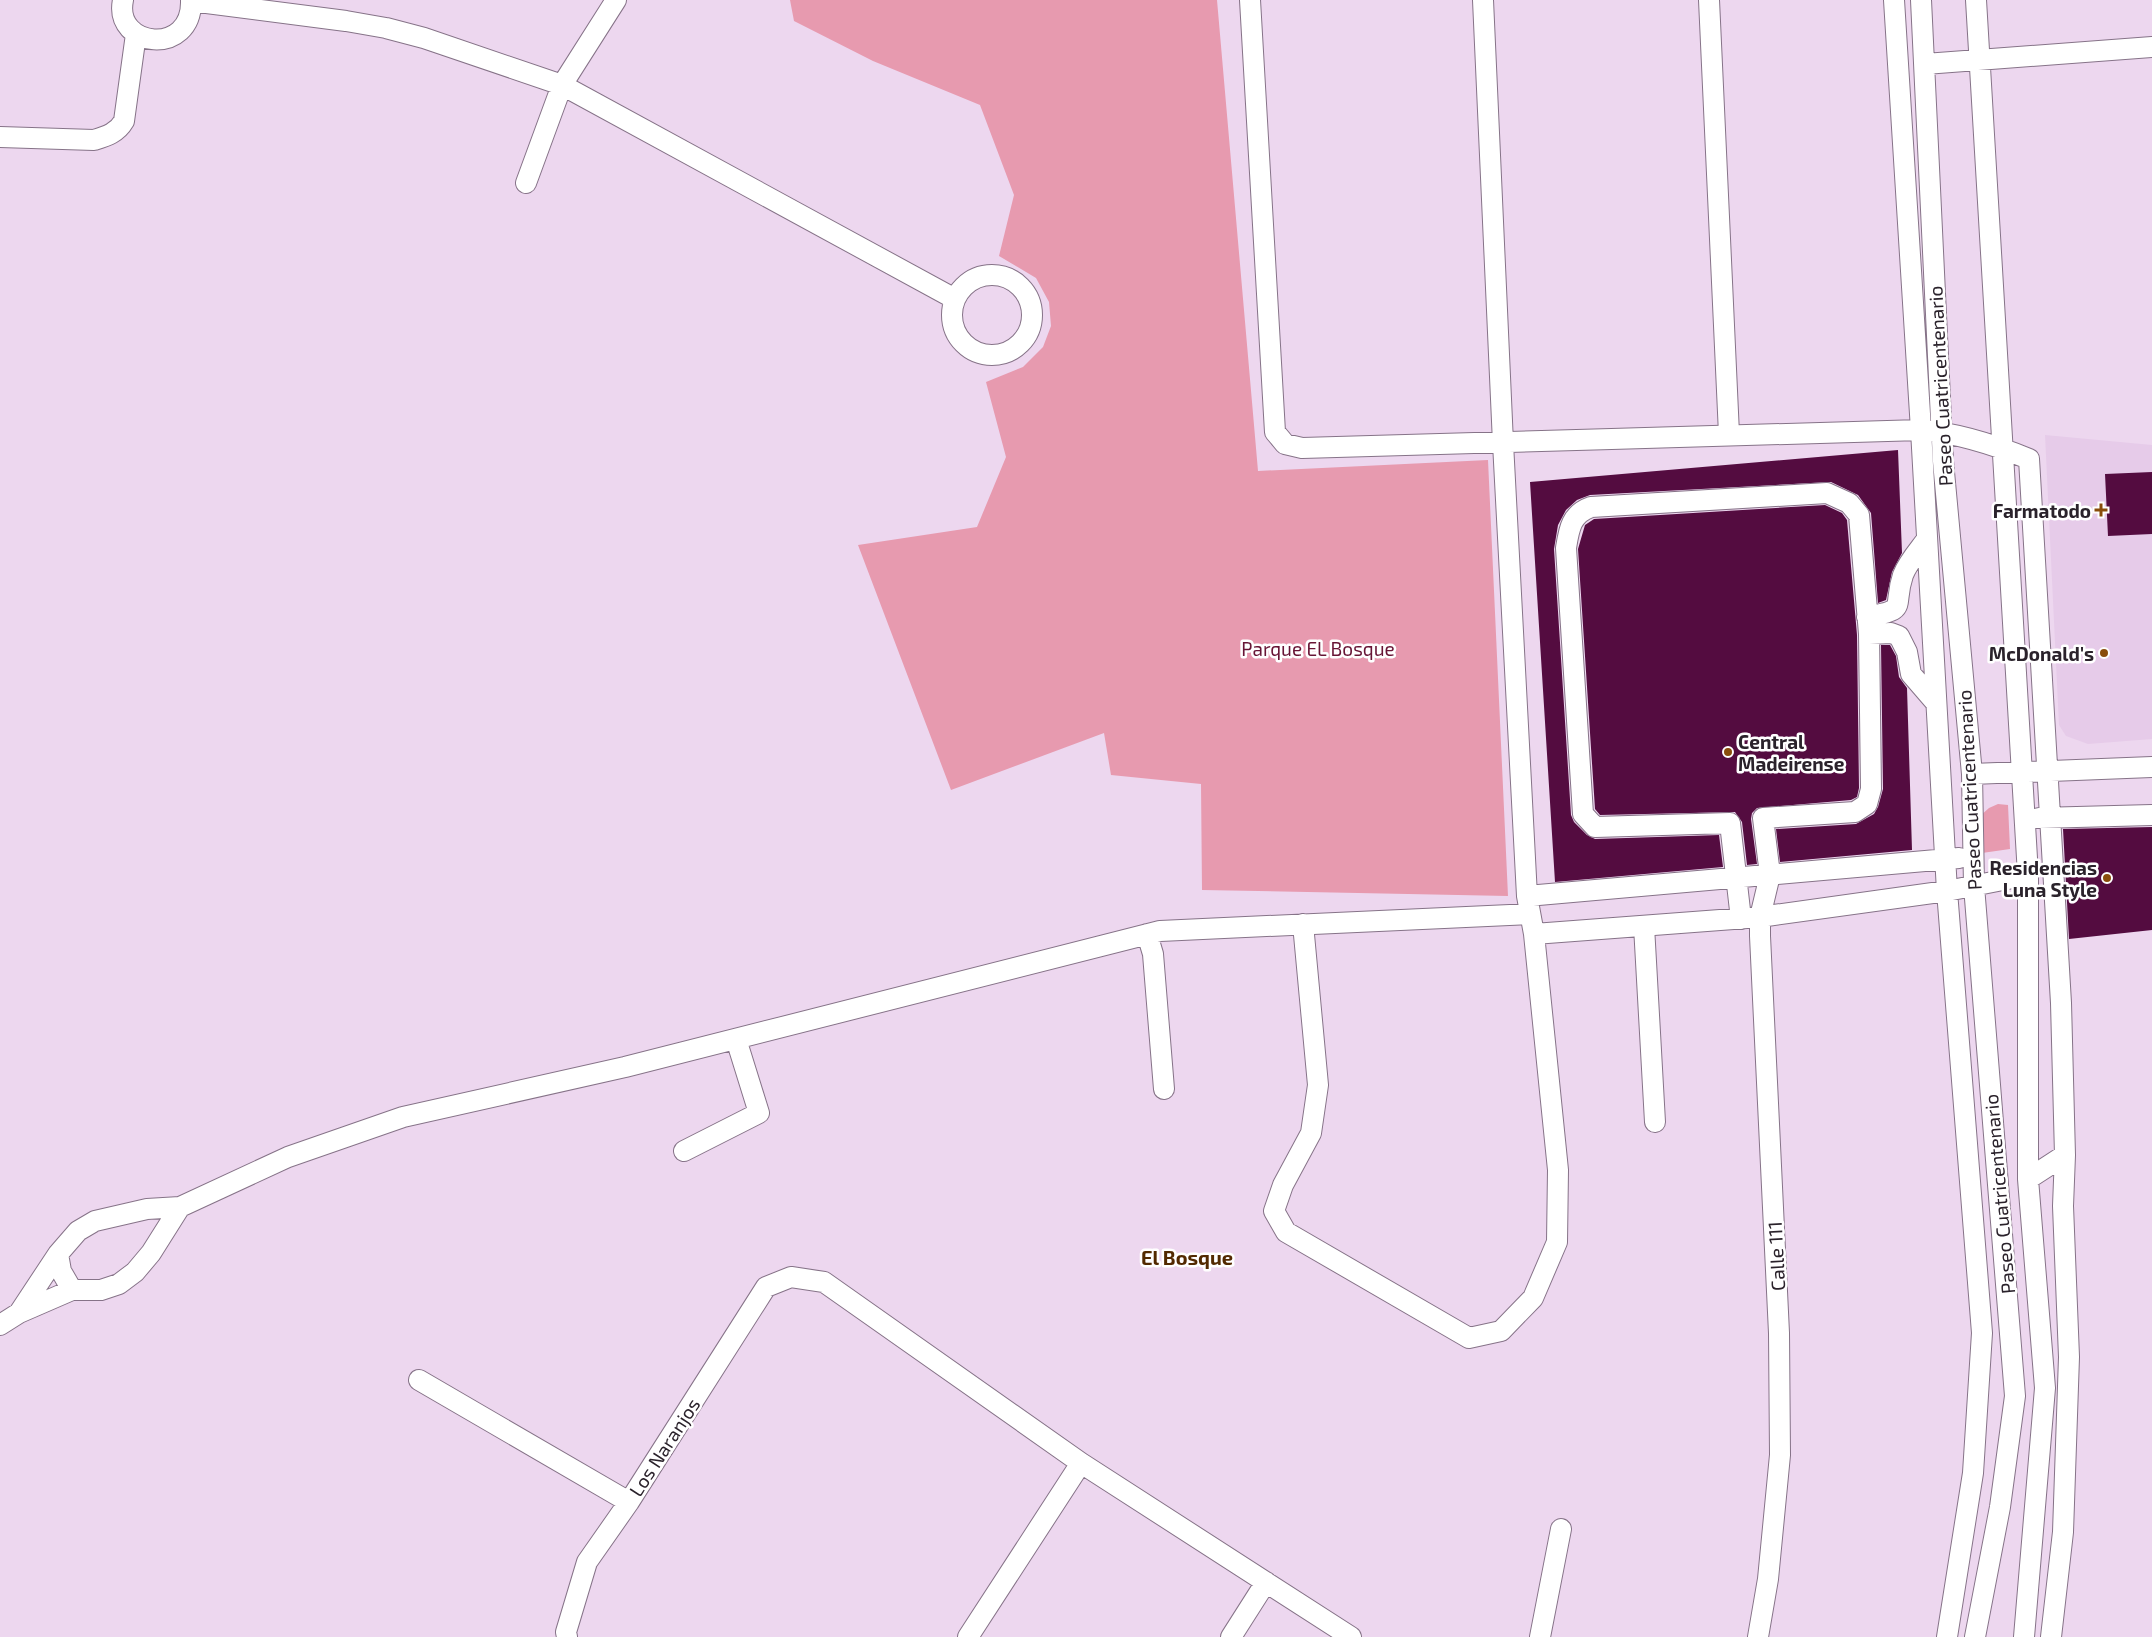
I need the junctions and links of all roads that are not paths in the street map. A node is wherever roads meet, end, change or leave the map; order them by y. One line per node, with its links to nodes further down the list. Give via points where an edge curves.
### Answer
1 (123, 0): 10 (street, via 123,15)
2 (191, 0): 10 (street, via 186,24 179,32 158,40); 14 (street, via 386,28)
3 (616, 0): 14 (street)
4 (1250, 0): 21 (street, via 1275,432 1285,444 1302,448)
5 (1483, 0): 21 (street)
6 (1709, 0): 20 (street)
7 (1894, 0): 18 (street, Paseo Cuatricentenario)
8 (1921, 0): 13 (street, Paseo Cuatricentenario)
9 (1976, 0): 12 (street, Paseo Cuatricentenario)
10 (136, 34): 15 (street, via 124,121 109,136 94,140)
11 (2152, 47): 12 (street)
12 (1979, 61): 13 (street); 22 (street, Paseo Cuatricentenario)
13 (1925, 64): 19 (street, Paseo Cuatricentenario)
14 (562, 85): 16 (street); 17 (street)
15 (0, 137)
16 (526, 183)
17 (956, 299): 17 (street, via 962,288 973,280 998,275 1010,279 1028,297 1032,309 1027,335 1007,353 993,356 968,348 958,338 953,325)
18 (1921, 430): 19 (street); 20 (street); 23 (street, Paseo Cuatricentenario)
19 (1941, 432): 22 (street); 29 (street, Paseo Cuatricentenario)
20 (1729, 434): 21 (street)
21 (1502, 444): 42 (street)
22 (2004, 449): 27 (street, via 2029,459); 28 (street, Paseo Cuatricentenario)
23 (1928, 538): 24 (street, via 1909,563 1894,610); 25 (street, Paseo Cuatricentenario)
24 (1868, 626): 25 (street, via 1899,636 1908,652 1911,674); 32 (street, via 1871,789 1867,804 1855,812); 34 (street, via 1859,516 1849,503 1827,493 1591,507 1580,510 1570,523 1566,548 1583,814 1595,827)
25 (1936, 703): 36 (street, Paseo Cuatricentenario)
26 (2152, 767): 27 (street)
27 (2048, 771): 28 (street); 31 (street)
28 (2022, 772): 29 (street); 33 (street, Paseo Cuatricentenario)
29 (1972, 774): 35 (street, Paseo Cuatricentenario)
30 (2152, 815): 31 (street)
31 (2051, 817): 33 (street); 52 (street, via 2061,1003)
32 (1763, 818): 34 (street); 37 (street)
33 (2024, 818): 38 (street, Paseo Cuatricentenario)
34 (1730, 823): 39 (street)
35 (1973, 856): 36 (street); 40 (street, Paseo Cuatricentenario)
36 (1945, 860): 37 (street); 41 (street, Paseo Cuatricentenario)
37 (1770, 875): 39 (street); 43 (street, Calle 111)
38 (2028, 875): 40 (street); 53 (street, Paseo Cuatricentenario)
39 (1735, 879): 42 (street); 43 (street)
40 (1974, 886): 41 (street); 71 (street, Paseo Cuatricentenario, via 2015,1396 2000,1507)
41 (1947, 890): 43 (street); 70 (street, Paseo Cuatricentenario, via 1982,1333 1973,1473)
42 (1529, 905): 44 (street); 47 (street)
43 (1751, 918): 45 (street); 69 (street, Calle 111, via 1779,1333 1780,1455 1768,1579)
44 (1303, 924): 46 (street); 47 (street, via 1318,1085 1311,1133 1283,1185 1274,1211 1286,1232 1469,1338 1501,1331 1533,1298 1557,1242 1558,1170)
45 (1644, 926): 47 (street); 50 (street)
46 (1147, 934): 48 (street); 49 (street, via 1153,954)
47 (1534, 934)
48 (736, 1039): 51 (street, via 759,1113); 54 (street, via 403,1118 288,1157)
49 (1164, 1090)
50 (1655, 1122)
51 (684, 1151)
52 (2064, 1155): 53 (street); 73 (street, via 2068,1377 2063,1532)
53 (2028, 1179): 72 (street, Paseo Cuatricentenario, via 2045,1388)
54 (180, 1207): 55 (street, via 95,1221 78,1231); 56 (street, via 135,1272 119,1284 101,1290)
55 (58, 1254): 56 (street, via 60,1271); 57 (street)
56 (72, 1290): 57 (street)
57 (20, 1313): 58 (street)
58 (0, 1325)
59 (419, 1380): 61 (street)
60 (1081, 1463): 61 (street, Los Naranjos, via 824,1282 791,1277 766,1286); 63 (street); 65 (street)
61 (629, 1502): 64 (street, Los Naranjos, via 587,1562)
62 (1561, 1529): 68 (street)
63 (1266, 1582): 66 (street); 67 (street)
64 (567, 1637)
65 (968, 1637)
66 (1231, 1637)
67 (1351, 1637)
68 (1540, 1637)
69 (1758, 1637)
70 (1947, 1637)
71 (1975, 1637)
72 (2024, 1637)
73 (2052, 1637)

